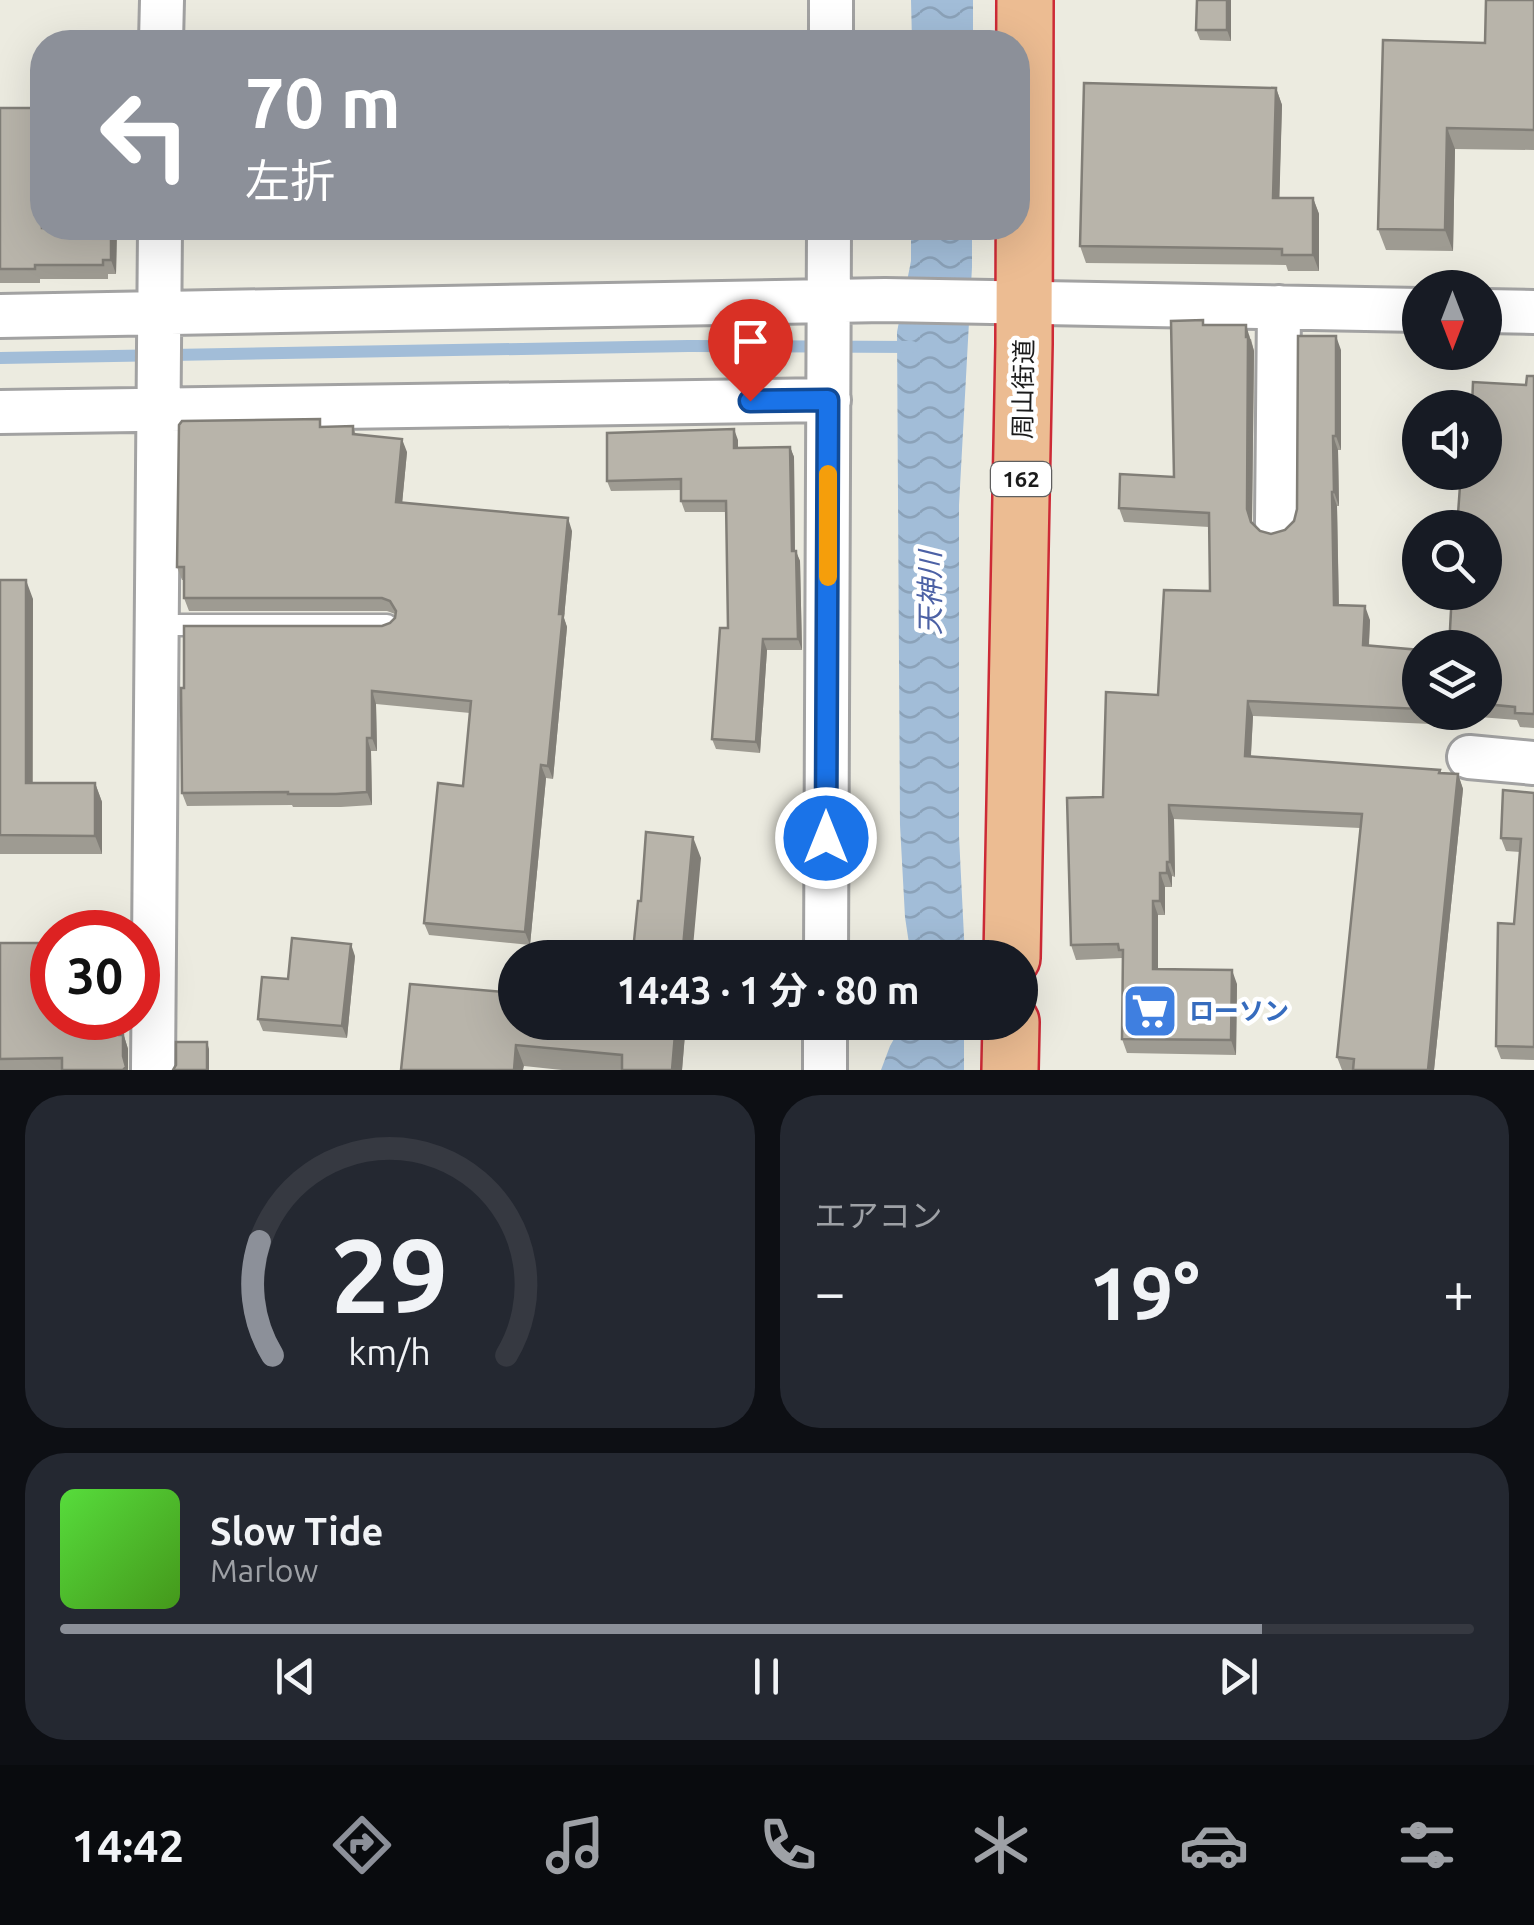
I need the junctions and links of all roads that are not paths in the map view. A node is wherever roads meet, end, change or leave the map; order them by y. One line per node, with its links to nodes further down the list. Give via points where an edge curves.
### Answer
1 (162, 0): 4 (street)
2 (831, 0): 5 (street)
3 (1025, 0): 6 (highway, 周山街道 / 162)
4 (162, 30)
5 (830, 30)
6 (1023, 30)
7 (160, 240): 16 (street)
8 (830, 240): 13 (street)
9 (1007, 240): 10 (highway, 周山街道 / 162)
10 (1002, 302): 11 (street); 13 (street, via 885,300); 27 (highway, 周山街道 / 162)
11 (1278, 307): 12 (street); 21 (street)
12 (1402, 310)
13 (829, 311): 16 (street); 18 (street)
14 (1502, 311): 15 (street)
15 (1534, 312)
16 (159, 313): 17 (street); 19 (street)
17 (0, 316)
18 (828, 389): 19 (street); 26 (street)
19 (158, 410): 20 (street); 22 (street)
20 (0, 412)
21 (1277, 523)
22 (156, 625): 23 (lane); 30 (street)
23 (387, 625)
24 (1469, 758): 25 (street)
25 (1534, 764)
26 (826, 940)
27 (1012, 940)
28 (825, 1040): 31 (street)
29 (1010, 1040): 32 (highway)
30 (154, 1070)
31 (825, 1070)
32 (1010, 1070)

